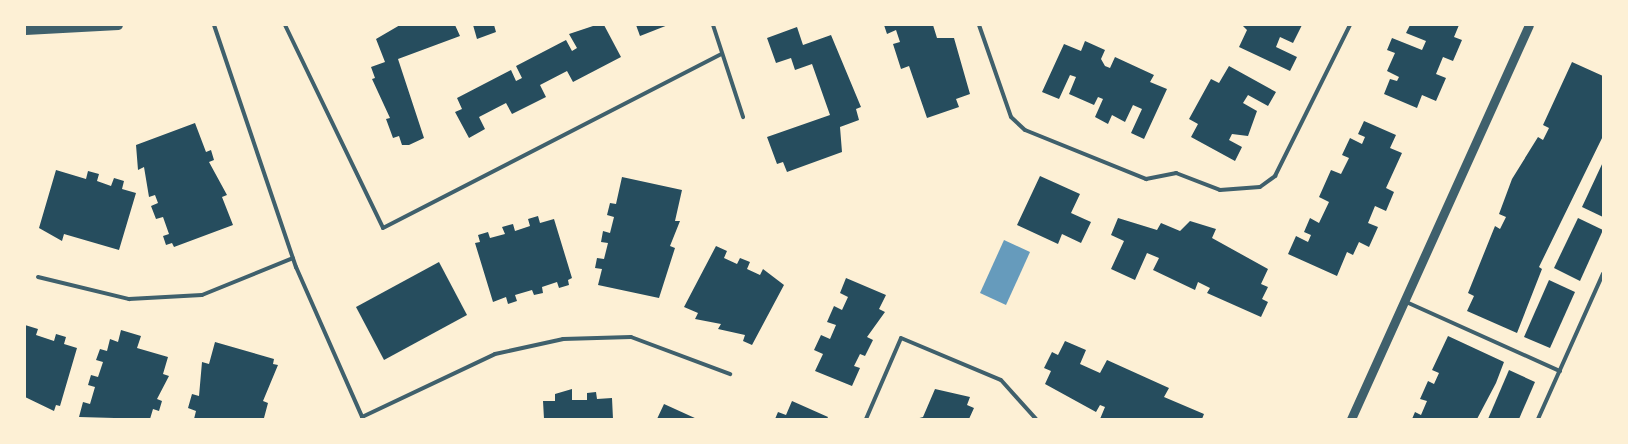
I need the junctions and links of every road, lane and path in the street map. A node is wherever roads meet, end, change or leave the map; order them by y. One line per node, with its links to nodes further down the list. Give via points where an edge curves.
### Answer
1 (118, 25): 8 (street)
2 (214, 25): 11 (lane)
3 (285, 25): 9 (lane, via 383,228)
4 (713, 25): 9 (lane)
5 (979, 25): 6 (lane, via 1011,118 1025,130 1146,179 1176,173 1220,190 1260,186 1275,176)
6 (1350, 25)
7 (1529, 25): 14 (street)
8 (25, 30)
9 (722, 54): 10 (lane)
10 (743, 117)
11 (293, 258): 13 (lane, via 202,295 129,298); 17 (lane)
12 (1603, 274): 15 (lane)
13 (38, 277)
14 (1404, 301): 15 (lane); 20 (street)
15 (1560, 371): 21 (lane)
16 (730, 374): 17 (lane, via 631,337 563,339 496,354)
17 (362, 418)
18 (866, 419): 19 (lane, via 901,338 1002,380)
19 (1036, 419)
20 (1351, 419)
21 (1538, 419)

